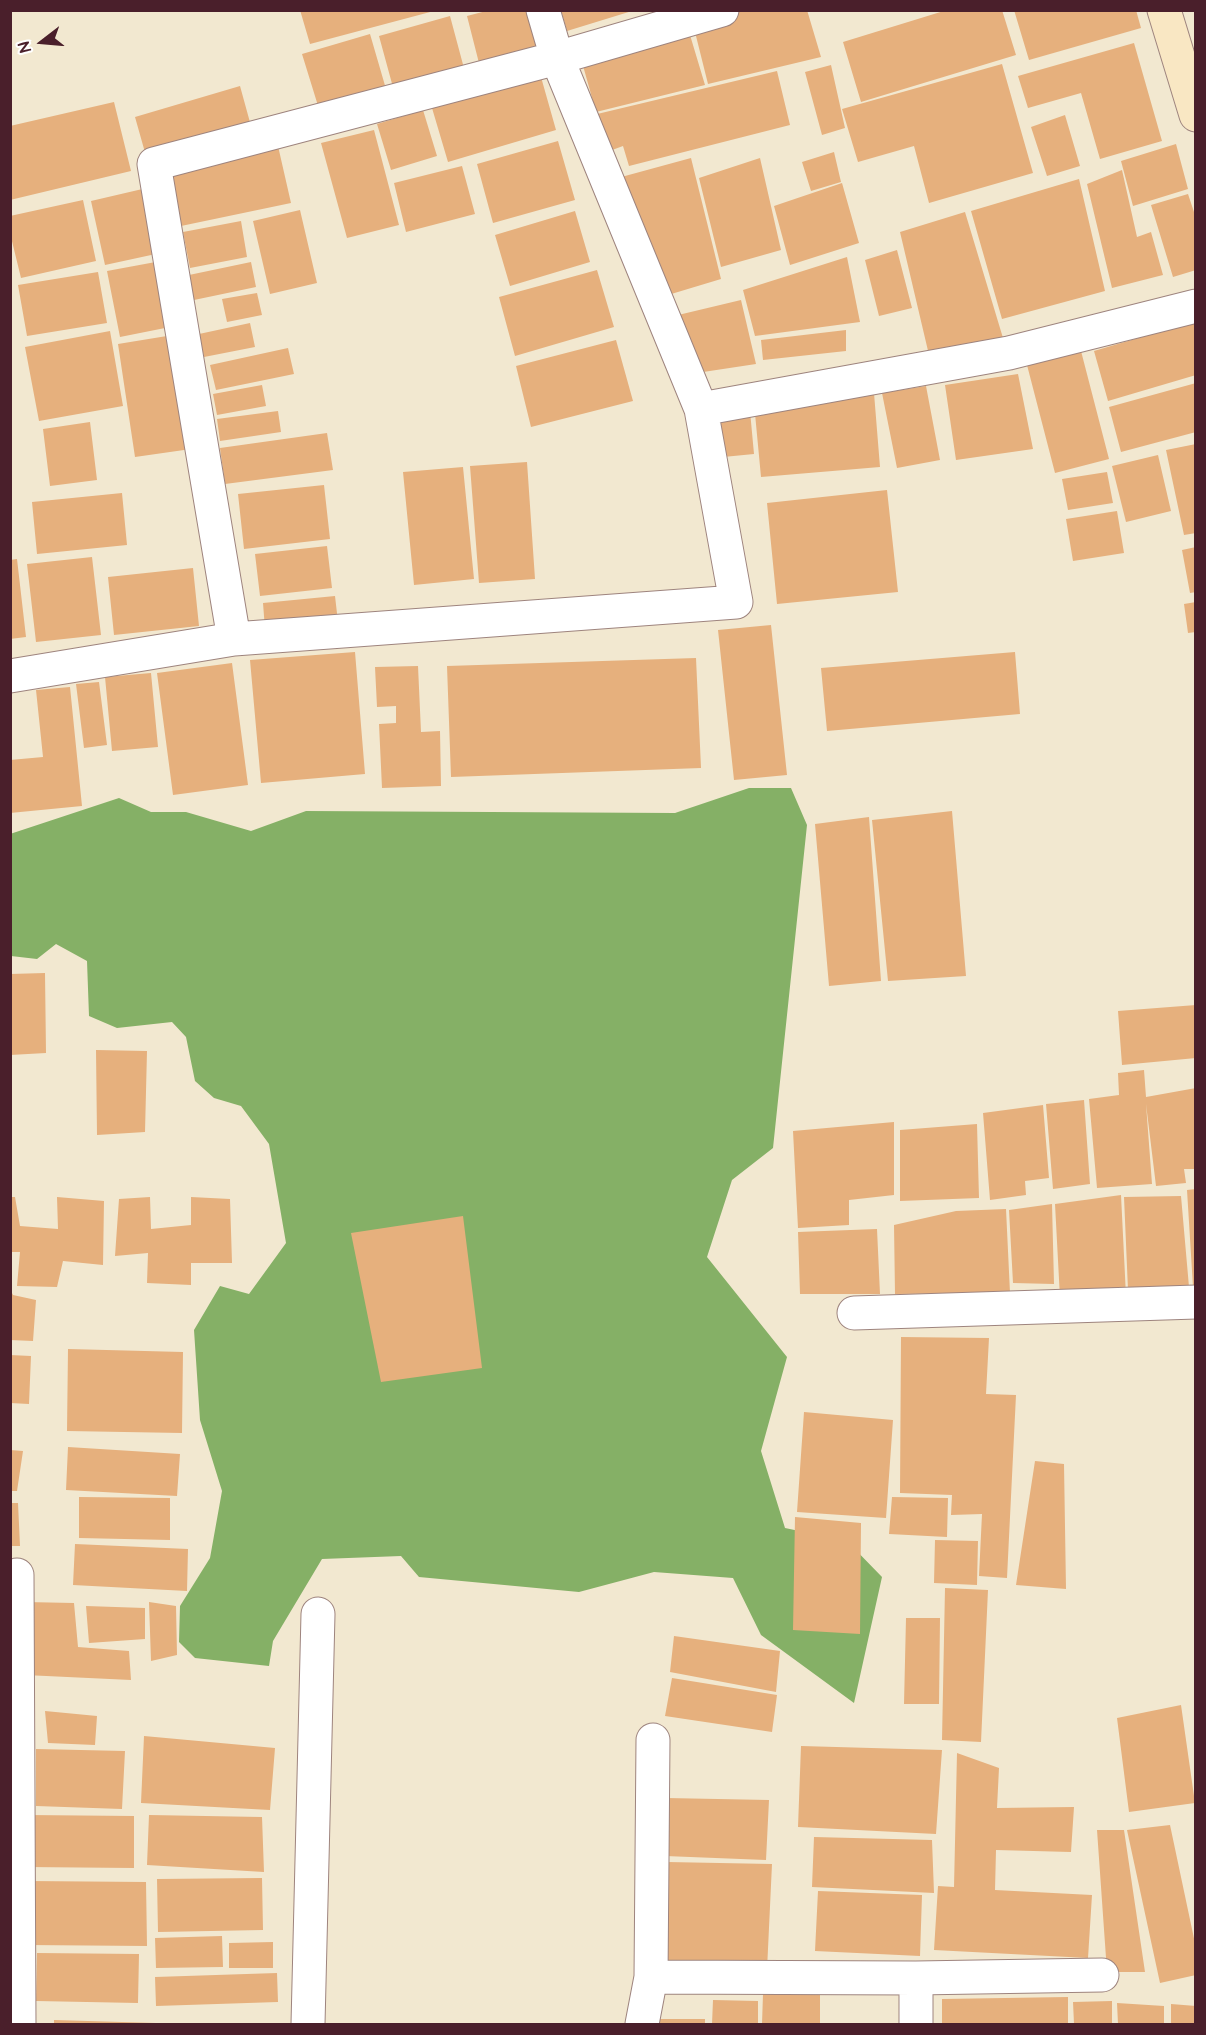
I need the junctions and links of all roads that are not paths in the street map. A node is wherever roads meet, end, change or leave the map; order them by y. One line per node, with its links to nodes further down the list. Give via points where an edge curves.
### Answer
1 (543, 10): 4 (street)
2 (722, 10): 4 (street)
3 (1164, 10): 5 (main road)
4 (557, 58): 7 (street); 8 (street, via 154,164)
5 (1196, 115)
6 (1196, 306): 7 (street, via 1010,353)
7 (701, 409): 8 (street, via 736,602)
8 (234, 639): 9 (street)
9 (10, 676)
10 (1196, 1302): 11 (street)
11 (854, 1313)
12 (17, 1575): 18 (street)
13 (318, 1614): 19 (street)
14 (653, 1740): 16 (street)
15 (1102, 1975): 17 (street)
16 (651, 1977): 17 (street); 20 (street)
17 (916, 1978): 21 (street)
18 (18, 2025)
19 (308, 2025)
20 (642, 2025)
21 (916, 2025)

